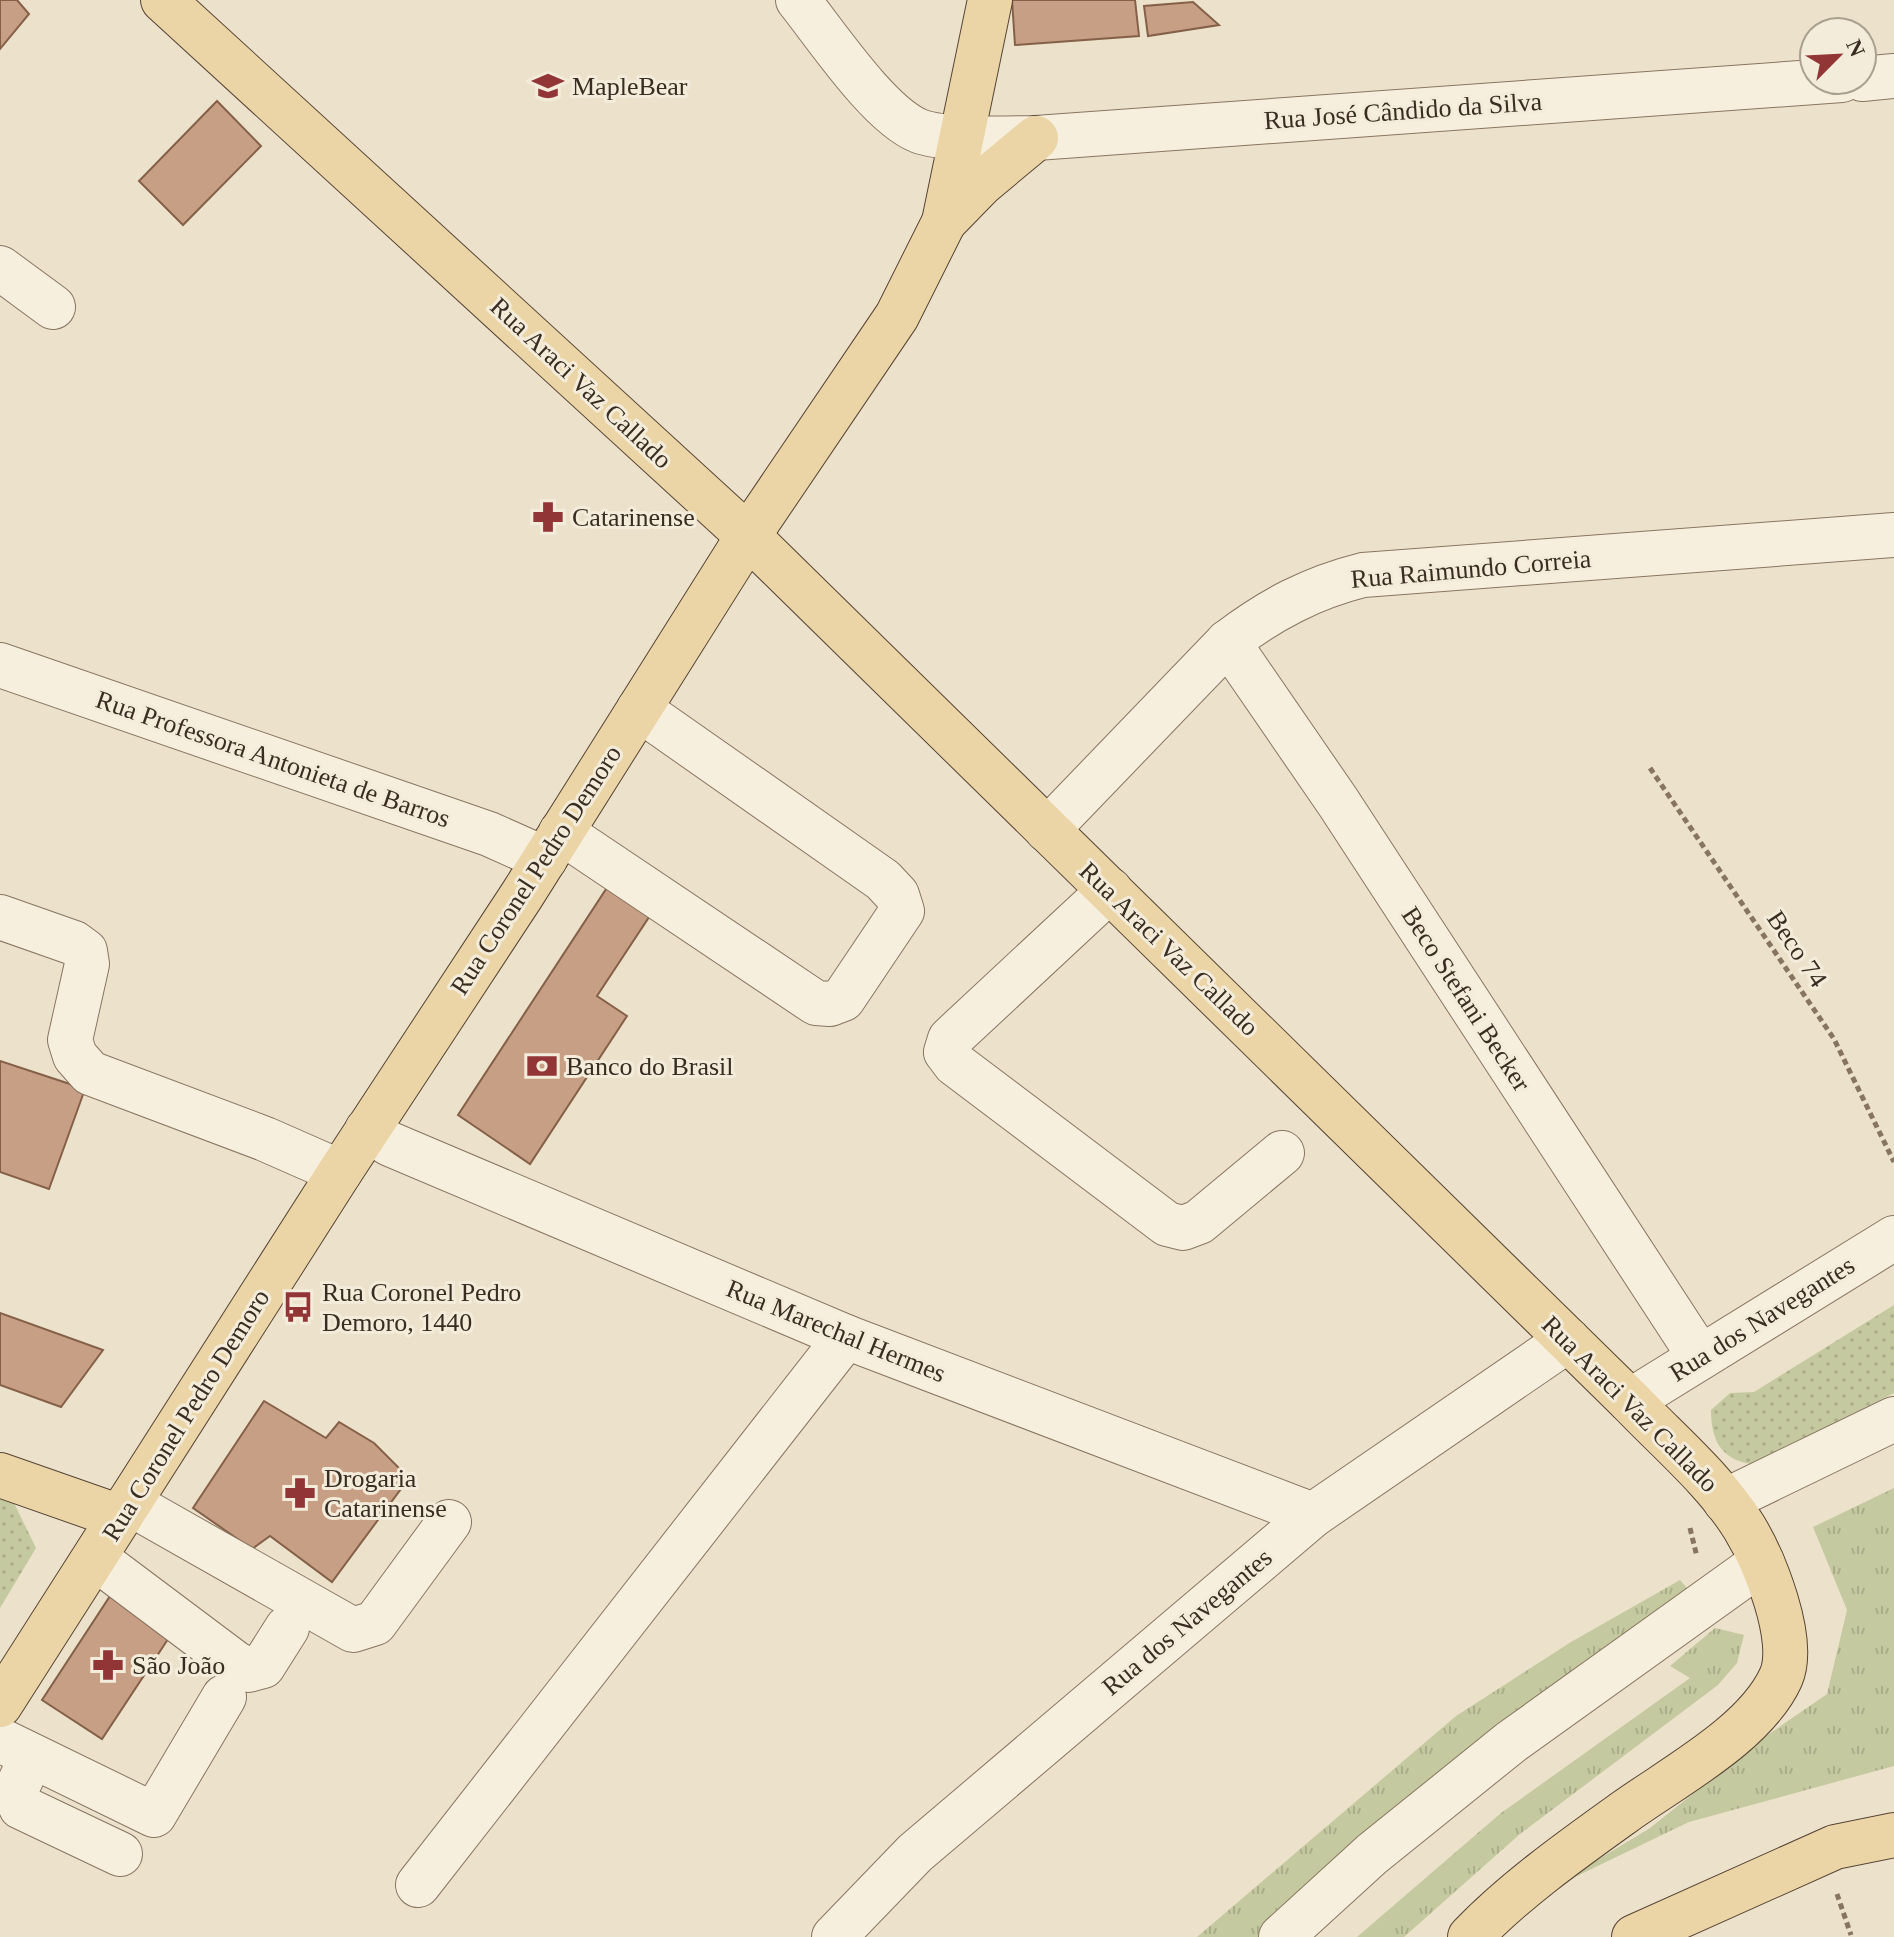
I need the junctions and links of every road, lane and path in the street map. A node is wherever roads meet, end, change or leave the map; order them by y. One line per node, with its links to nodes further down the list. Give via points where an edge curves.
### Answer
1 (163, 0): 11 (main road, Rua Araci Vaz Callado)
2 (798, 0): 5 (street, Rua José Cândido da Silva, via 889,113 920,131)
3 (990, 0): 5 (main road, Rua Coronel Pedro Demoro)
4 (1798, 83): 6 (street, Rua José Cândido da Silva)
5 (963, 136): 6 (street, Rua José Cândido da Silva); 7 (main road, Rua Coronel Pedro Demoro)
6 (1036, 138): 7 (main road)
7 (944, 222): 11 (main road, Rua Coronel Pedro Demoro, via 897,316)
8 (0, 268): 9 (street)
9 (53, 307)
10 (1894, 535): 12 (street, Rua Raimundo Correia, via 1363,575 1299,595)
11 (748, 536): 14 (main road, Rua Coronel Pedro Demoro); 16 (main road, Rua Araci Vaz Callado)
12 (1228, 642): 16 (street, Rua Raimundo Correia); 27 (street, Beco Stefani Becker)
13 (0, 665): 17 (street, Rua Professora Antonieta de Barros, via 489,834)
14 (639, 709): 17 (main road, Rua Coronel Pedro Demoro); 17 (street, Rua Professora Antonieta de Barros, via 883,880 897,895 902,911 843,999 816,1003)
15 (1650, 768): 22 (path, Beco 74, via 1834,1039)
16 (1047, 830): 18 (main road, Rua Araci Vaz Callado)
17 (553, 846): 20 (main road, Rua Coronel Pedro Demoro)
18 (1110, 890): 21 (street, via 950,1039 946,1052 1167,1224 1183,1228 1199,1222); 26 (main road, Rua Araci Vaz Callado)
19 (0, 917): 23 (street, via 85,951 87,964 70,1040 75,1056 90,1073)
20 (367, 1130): 23 (main road, Rua Coronel Pedro Demoro); 25 (street, Rua Marechal Hermes, via 405,1151)
21 (1282, 1153)
22 (1894, 1162)
23 (340, 1172): 32 (main road, Rua Coronel Pedro Demoro)
24 (1894, 1238): 27 (street, Rua dos Navegantes)
25 (846, 1337): 33 (street, Rua Marechal Hermes); 43 (street)
26 (1568, 1340): 28 (main road, Rua Araci Vaz Callado); 33 (street, Rua dos Navegantes)
27 (1700, 1357): 28 (street, Rua dos Navegantes)
28 (1630, 1401): 31 (main road, Rua Araci Vaz Callado)
29 (1894, 1419): 31 (street)
30 (0, 1475): 32 (main road)
31 (1725, 1501): 36 (main road, Rua Araci Vaz Callado)
32 (125, 1510): 34 (street, via 353,1630 375,1623); 35 (main road, Rua Coronel Pedro Demoro)
33 (1313, 1515): 46 (street, Rua dos Navegantes, via 915,1853)
34 (449, 1522)
35 (95, 1558): 37 (street, via 248,1670 263,1666); 39 (main road, Rua Coronel Pedro Demoro)
36 (1762, 1562): 47 (street, via 1511,1742 1372,1854); 48 (main road, Rua Araci Vaz Callado, via 1782,1617 1783,1674 1762,1709 1600,1829)
37 (287, 1628)
38 (224, 1697): 40 (street, via 154,1815)
39 (0, 1705)
40 (16, 1748): 42 (street, via 15,1792 21,1807)
41 (1894, 1835): 49 (main road, via 1835,1847)
42 (120, 1854)
43 (418, 1885)
44 (1837, 1893): 45 (path)
45 (1851, 1935)
46 (834, 1937)
47 (1281, 1937)
48 (1470, 1937)
49 (1634, 1937)

